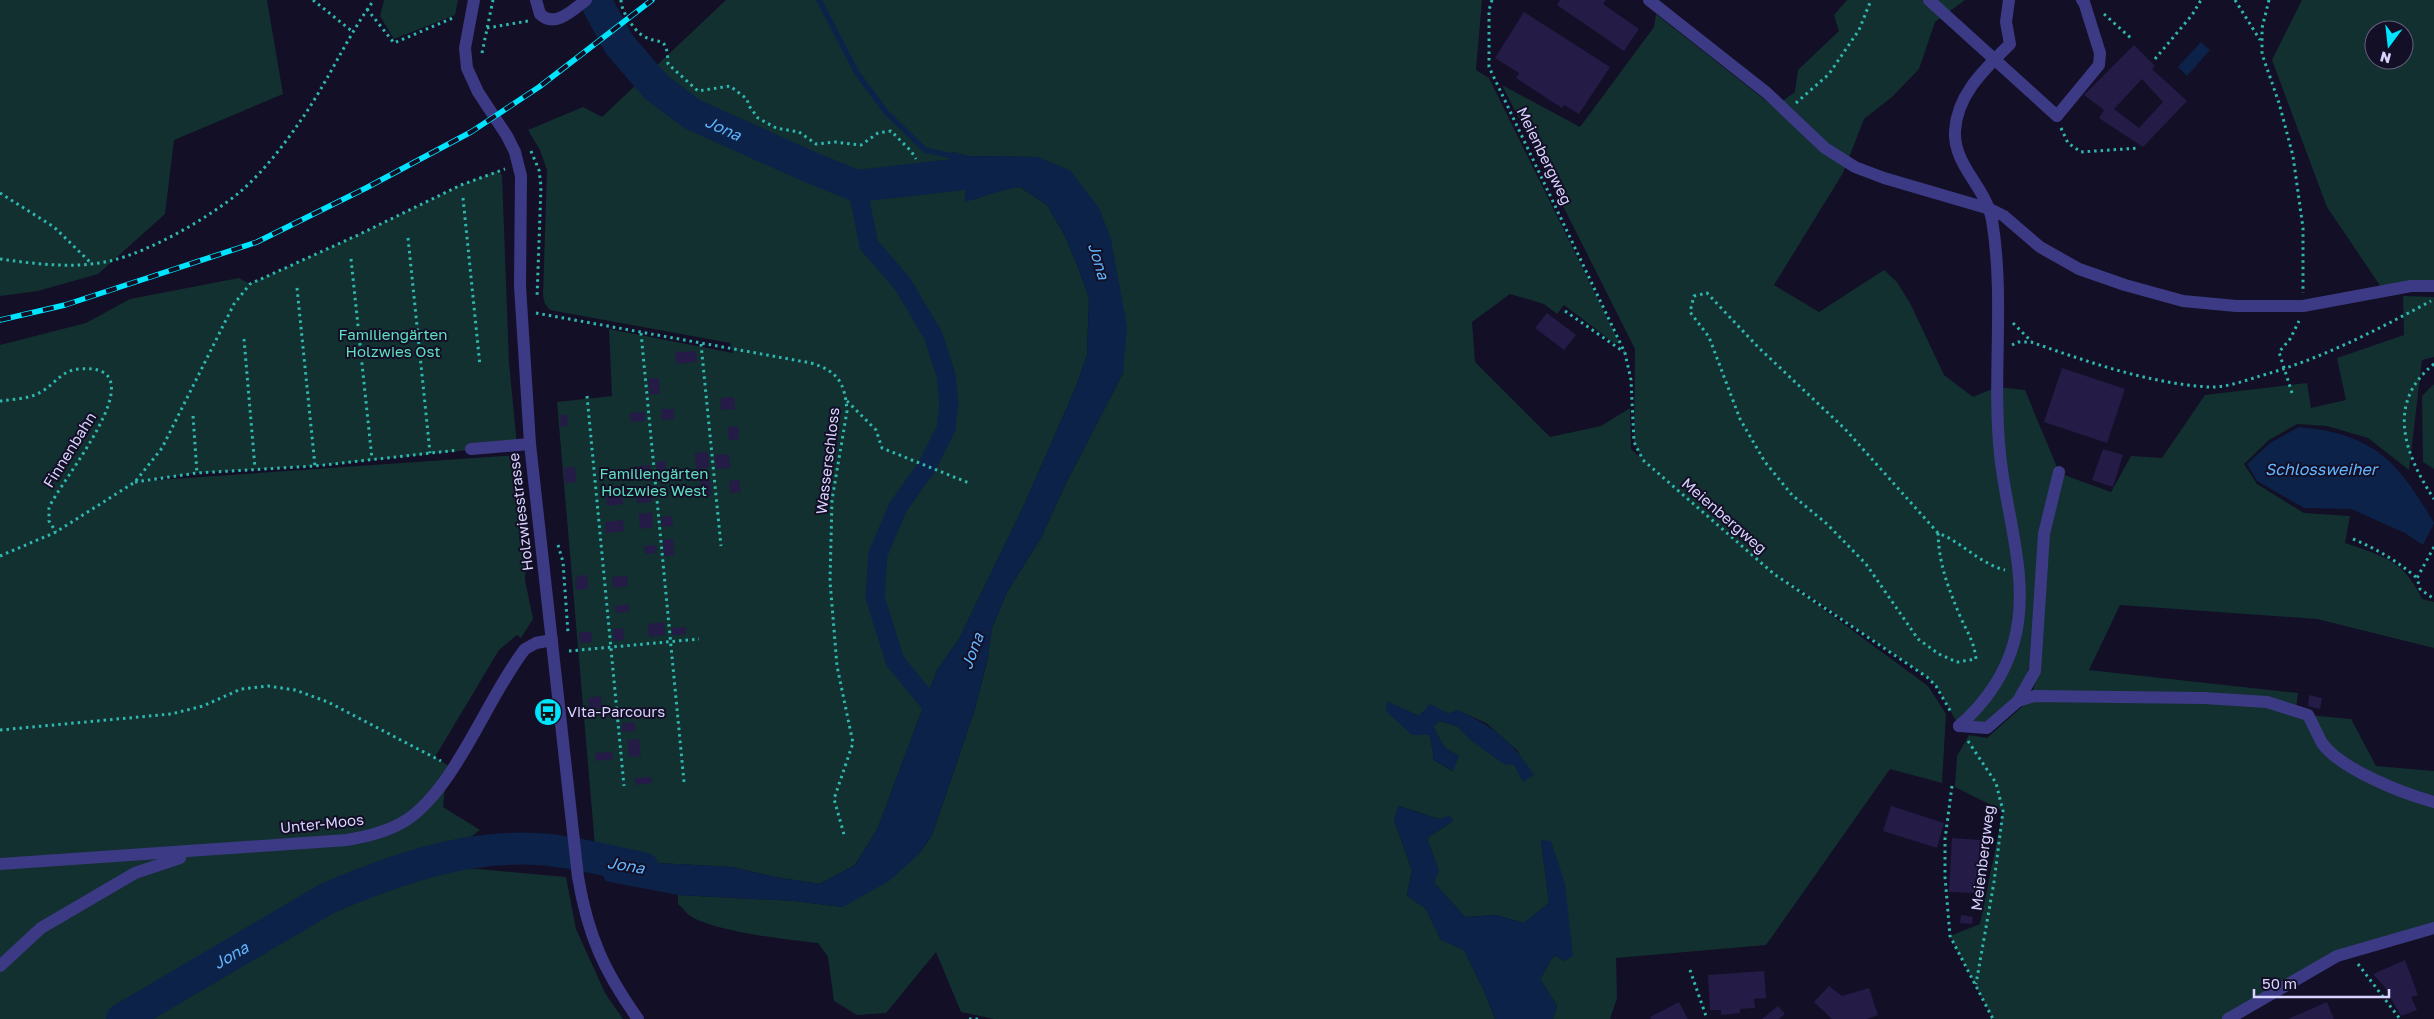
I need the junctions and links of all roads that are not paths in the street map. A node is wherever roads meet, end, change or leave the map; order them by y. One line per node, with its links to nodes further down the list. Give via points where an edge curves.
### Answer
1 (474, 0): 11 (street, Holzwiesstrasse, via 465,48 467,68 478,92 507,136 521,176 521,311)
2 (536, 0): 7 (street, via 538,11 545,18 559,18)
3 (1649, 0): 9 (street, via 1760,87 1825,148 1855,167)
4 (1929, 0): 8 (street)
5 (2009, 0): 8 (street, via 2006,22 2010,44)
6 (2083, 1): 8 (street, via 2100,53 2099,65 2057,116)
7 (582, 3)
8 (1994, 60): 9 (street, via 1973,83 1958,107 1954,132 1958,155 1986,197)
9 (1990, 209): 10 (street, via 2004,216 2040,247 2078,269 2125,286 2183,301 2236,306 2303,306 2411,286); 15 (street, via 1997,268 2000,455 2020,599 2014,641 2001,676 1959,726 1987,728)
10 (2434, 286)
11 (530, 444): 12 (street); 14 (street, Holzwiesstrasse)
12 (471, 449)
13 (2059, 472): 15 (street, via 2044,534 2035,671)
14 (552, 640): 17 (street, Unter-Moos, via 536,642 525,648 452,768 434,793 409,818 374,835 347,840); 22 (street, Holzwiesstrasse, via 583,909 598,954 614,986)
15 (2018, 701): 16 (street, via 2034,696 2062,696 2267,702 2308,715 2322,743 2334,756 2394,790)
16 (2434, 802)
17 (198, 852): 18 (street, Unter-Moos); 20 (street, via 135,873 41,928)
18 (0, 864)
19 (2434, 928): 21 (street, via 2337,956)
20 (0, 966)
21 (2233, 1018)
22 (638, 1019)

